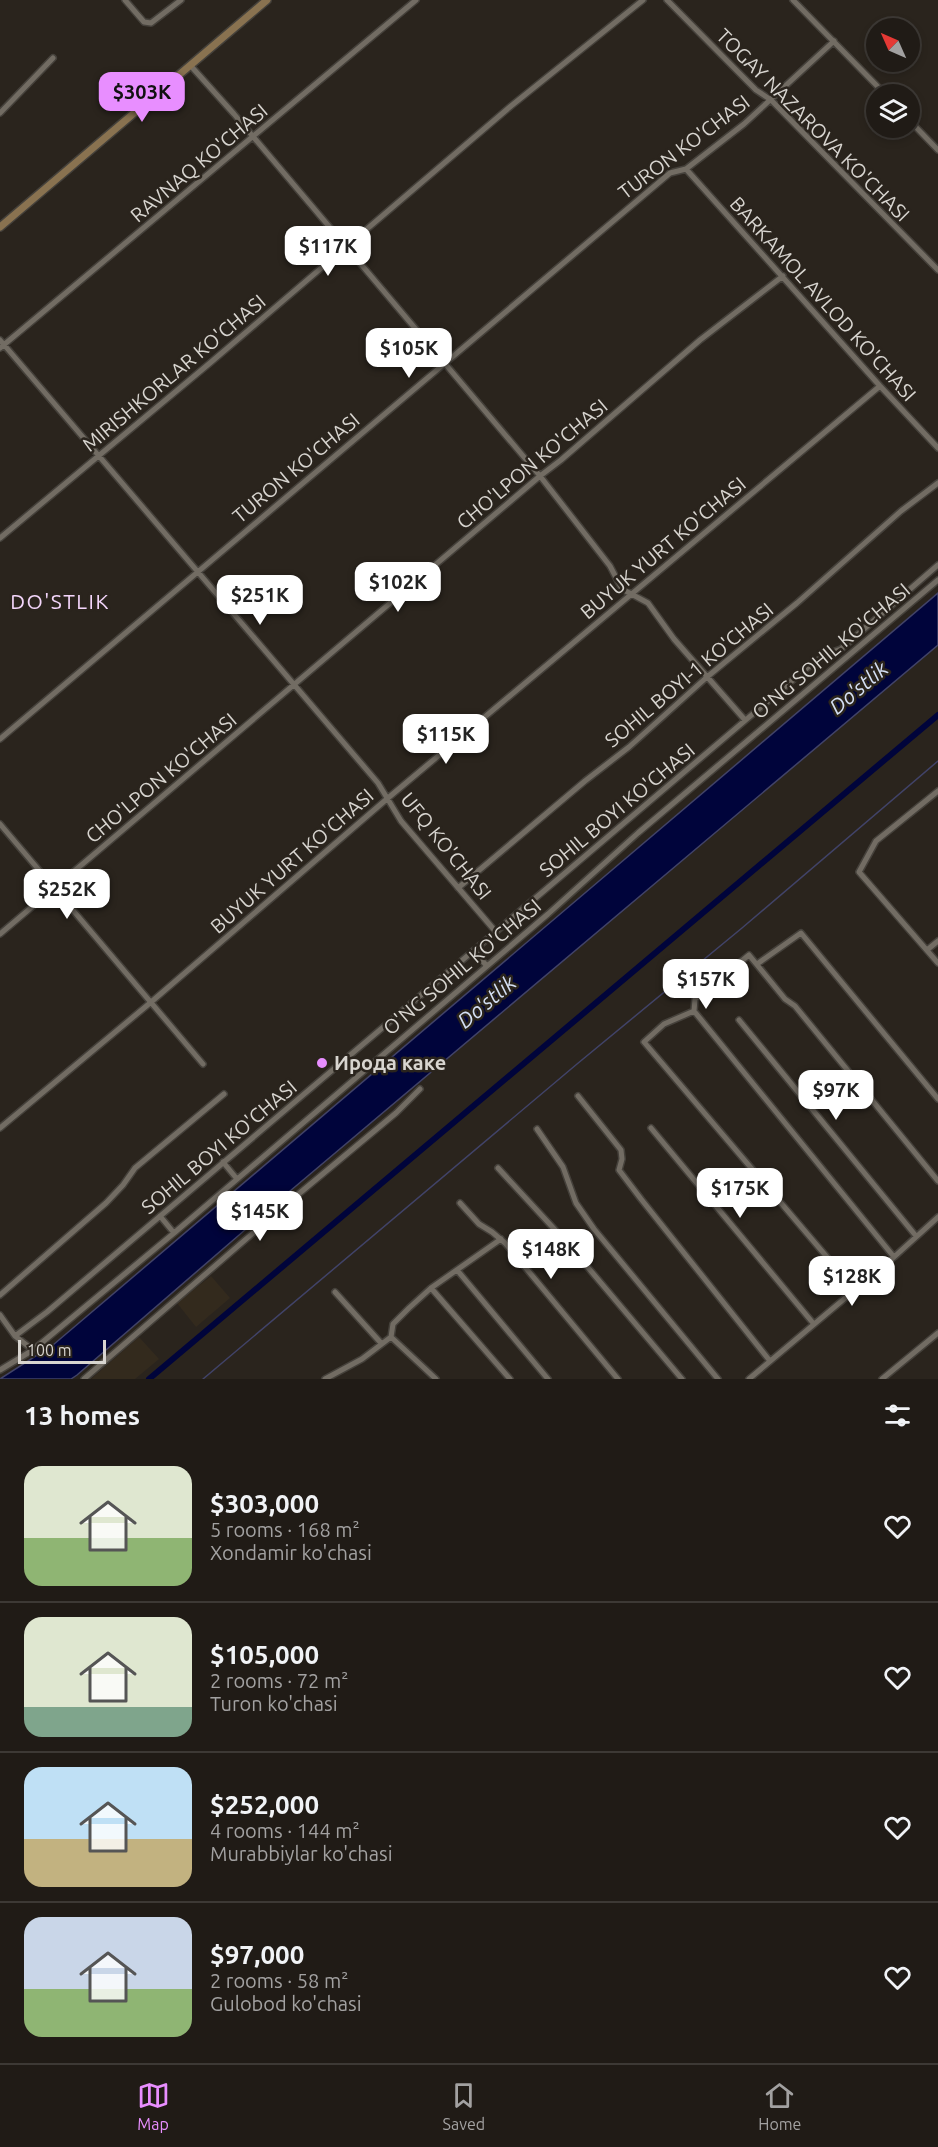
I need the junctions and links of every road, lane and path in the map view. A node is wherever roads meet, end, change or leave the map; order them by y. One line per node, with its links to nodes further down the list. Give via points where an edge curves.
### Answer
1 (125, 0): 2 (street, via 144,22 152,23)
2 (181, 0)
3 (267, 0): 10 (main road)
4 (416, 0): 15 (street, RAVNAQ KO'CHASI)
5 (643, 0): 19 (street, MIRISHKORLAR KO'CHASI, via 511,106)
6 (667, 0): 12 (street, TOGAY NAZAROVA KO'CHASI, via 756,90)
7 (793, 0): 8 (street)
8 (834, 41): 11 (street); 12 (street, TURON KO'CHASI)
9 (53, 58): 13 (street)
10 (190, 65): 15 (street); 18 (main road)
11 (875, 84)
12 (771, 99): 17 (street, TURON KO'CHASI); 20 (street, TOGAY NAZAROVA KO'CHASI)
13 (0, 113)
14 (920, 131): 16 (street)
15 (253, 138): 19 (street); 22 (street, RAVNAQ KO'CHASI)
16 (938, 150)
17 (686, 169): 21 (street, BARKAMOL AVLOD KO'CHASI); 23 (street, TURON KO'CHASI, via 670,173)
18 (0, 227)
19 (346, 248): 23 (street); 26 (street, MIRISHKORLAR KO'CHASI)
20 (938, 270)
21 (783, 276): 24 (street, BARKAMOL AVLOD KO'CHASI); 27 (street, CHO'LPON KO'CHASI, via 700,340)
22 (1, 344): 26 (street, UFQ KO'CHASI)
23 (445, 364): 27 (street); 31 (street, TURON KO'CHASI)
24 (880, 386): 25 (street, BARKAMOL AVLOD KO'CHASI); 33 (street, BUYUK YURT KO'CHASI)
25 (938, 448)
26 (99, 456): 29 (street, MIRISHKORLAR KO'CHASI); 31 (street, UFQ KO'CHASI)
27 (540, 476): 33 (street); 35 (street, CHO'LPON KO'CHASI)
28 (938, 483): 34 (street, SOHIL BOYI-1 KO'CHASI)
29 (0, 538)
30 (938, 565): 36 (street, SOHIL BOYI KO'CHASI, via 841,649 807,668)
31 (199, 572): 35 (street, UFQ KO'CHASI); 37 (street, TURON KO'CHASI)
32 (938, 580): 50 (street, O'NG SOHIL KO'CHASI)
33 (630, 595): 34 (street, via 648,603); 39 (street, BUYUK YURT KO'CHASI)
34 (707, 676): 36 (street); 42 (street, SOHIL BOYI-1 KO'CHASI, via 629,747)
35 (295, 685): 39 (street, UFQ KO'CHASI); 41 (street, CHO'LPON KO'CHASI)
36 (745, 720): 43 (street, SOHIL BOYI KO'CHASI)
37 (0, 739)
38 (938, 791): 46 (street, via 876,841 859,872)
39 (388, 798): 42 (street, UFQ KO'CHASI, via 400,821); 51 (street, BUYUK YURT KO'CHASI)
40 (0, 824): 41 (street)
41 (55, 888): 44 (street, CHO'LPON KO'CHASI); 51 (street)
42 (458, 888): 43 (street, UFQ KO'CHASI)
43 (496, 932): 47 (street, SOHIL BOYI KO'CHASI)
44 (0, 933)
45 (938, 941): 46 (street)
46 (927, 950): 48 (street)
47 (474, 951): 50 (street); 62 (street, SOHIL BOYI KO'CHASI)
48 (938, 963)
49 (757, 964): 52 (street, via 748,955 695,999); 58 (street, via 801,933); 65 (street)
50 (486, 965): 64 (street, O'NG SOHIL KO'CHASI)
51 (150, 1003): 54 (street); 59 (street, BUYUK YURT KO'CHASI)
52 (694, 1011): 72 (street); 75 (street, via 664,1024 644,1042)
53 (739, 1020): 70 (street)
54 (203, 1064)
55 (420, 1089): 88 (street)
56 (224, 1094): 77 (street, via 135,1168 106,1203)
57 (578, 1096): 85 (street, via 621,1150 619,1170 640,1200)
58 (938, 1099)
59 (0, 1128)
60 (651, 1128): 79 (street)
61 (537, 1130): 94 (street, via 563,1167 576,1203 594,1230)
62 (223, 1162): 64 (street); 67 (street, SOHIL BOYI KO'CHASI)
63 (498, 1168): 93 (street)
64 (237, 1179): 69 (street, O'NG SOHIL KO'CHASI)
65 (938, 1181)
66 (460, 1203): 71 (street, via 479,1224)
67 (160, 1216): 69 (street); 81 (street, SOHIL BOYI KO'CHASI)
68 (938, 1217): 70 (street)
69 (174, 1233): 84 (street, O'NG SOHIL KO'CHASI)
70 (916, 1236): 72 (street)
71 (501, 1239): 73 (street); 92 (street)
72 (894, 1257): 75 (street)
73 (457, 1270): 74 (street); 91 (street)
74 (431, 1288): 82 (street, via 393,1324); 90 (street)
75 (855, 1290): 79 (street)
76 (335, 1292): 83 (street)
77 (0, 1295)
78 (0, 1315): 81 (street)
79 (813, 1323): 85 (street)
80 (938, 1333): 96 (street)
81 (15, 1336): 84 (street)
82 (391, 1337): 83 (street); 87 (street)
83 (381, 1342): 89 (street, via 362,1359)
84 (33, 1350): 86 (street, O'NG SOHIL KO'CHASI)
85 (770, 1361): 95 (street)
86 (0, 1370)
87 (432, 1378)
88 (84, 1379)
89 (325, 1379)
90 (510, 1379)
91 (548, 1379)
92 (618, 1379)
93 (682, 1379)
94 (718, 1379)
95 (749, 1379)
96 (883, 1379)

